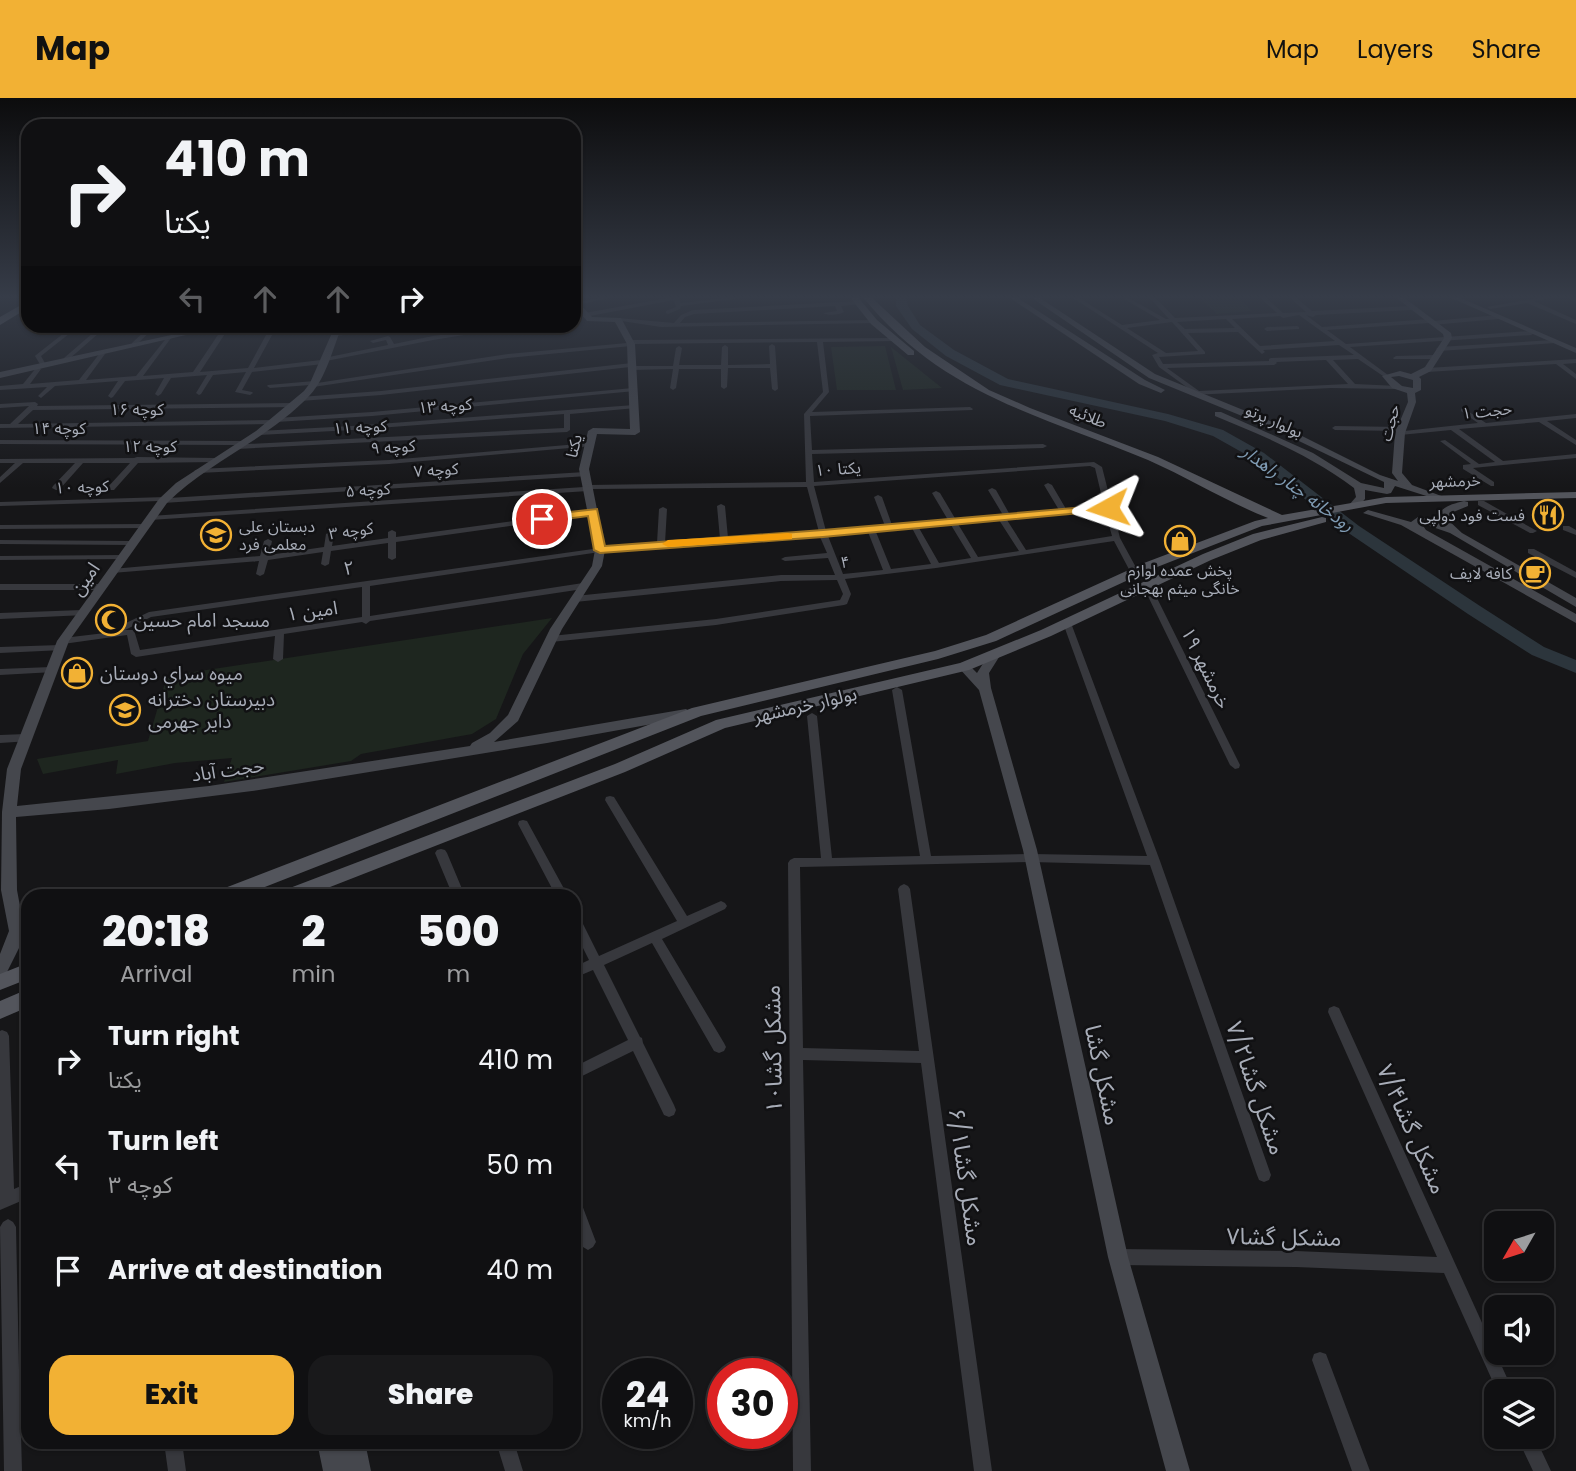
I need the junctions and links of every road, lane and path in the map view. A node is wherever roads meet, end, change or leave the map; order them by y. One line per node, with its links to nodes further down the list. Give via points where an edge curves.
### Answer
1 (39, 360): 32 (street)
2 (62, 360): 32 (street)
3 (73, 360): 32 (street)
4 (98, 360): 54 (street)
5 (152, 360): 48 (street)
6 (205, 360): 40 (street)
7 (255, 360): 38 (street)
8 (328, 360): 24 (street)
9 (480, 360): 56 (street)
10 (631, 360): 34 (street, یکتا)
11 (677, 360): 36 (street)
12 (724, 360): 35 (street)
13 (773, 360): 30 (street)
14 (822, 360): 81 (street, via 826,392)
15 (923, 360): 145 (main road, طلائیه, via 987,402 1204,489)
16 (938, 360): 142 (main road, طلائیه, via 986,391 1195,476)
17 (1108, 360): 91 (street, بولوار پرتو, via 1142,382)
18 (1128, 360): 68 (street, بولوار پرتو, via 1152,376)
19 (1158, 360): 31 (street)
20 (1299, 360): 26 (street)
21 (1330, 360): 60 (street)
22 (1362, 360): 46 (street, حجت)
23 (1433, 360): 39 (street)
24 (323, 361): 38 (street); 56 (street, امین)
25 (1576, 361): 27 (street)
26 (1273, 362): 31 (street)
27 (1557, 362): 39 (street); 51 (street)
28 (557, 364): 42 (street)
29 (536, 366): 45 (street)
30 (773, 366): 35 (street); 65 (street)
31 (1161, 366): 68 (street)
32 (40, 367): 47 (street); 58 (street)
33 (516, 367): 49 (street)
34 (632, 367): 36 (street); 42 (street, via 582,367); 66 (street, یکتا)
35 (724, 367): 36 (street); 61 (street)
36 (676, 368): 64 (street)
37 (497, 369): 53 (street)
38 (250, 370): 41 (street); 70 (street, via 238,392)
39 (1427, 370): 50 (street)
40 (196, 373): 41 (street); 44 (street)
41 (211, 373): 69 (street)
42 (558, 373): 45 (street)
43 (462, 374): 57 (street)
44 (169, 375): 48 (street); 71 (street)
45 (537, 375): 49 (street)
46 (1385, 376): 50 (street, via 1400,373); 62 (street)
47 (0, 377)
48 (139, 377): 52 (street)
49 (517, 377): 53 (street)
50 (1412, 377): 67 (street, حجت, via 1419,384)
51 (1576, 377)
52 (122, 379): 54 (street); 73 (street)
53 (498, 380): 57 (street)
54 (82, 381): 55 (street)
55 (54, 383): 58 (street); 72 (street)
56 (314, 384): 59 (street); 74 (street, امین)
57 (463, 384): 74 (street)
58 (26, 386): 63 (street)
59 (270, 386)
60 (1353, 386): 62 (street); 68 (street)
61 (724, 387)
62 (1396, 387): 67 (street)
63 (0, 388)
64 (673, 388)
65 (775, 389)
66 (633, 390): 76 (street, یکتا); 84 (street, کوچه ۱۶)
67 (1411, 391): 92 (street, حجت, via 1412,402)
68 (1195, 392): 85 (street, بولوار پرتو)
69 (199, 393)
70 (250, 393)
71 (158, 394)
72 (41, 396)
73 (111, 396)
74 (297, 402): 77 (street); 84 (street, امین)
75 (0, 406): 77 (street, via 35,404)
76 (634, 407): 80 (street, کوچه ۱۳); 98 (street, یکتا, via 635,432 593,431)
77 (31, 408): 88 (street)
78 (970, 409): 81 (street)
79 (1463, 410): 86 (street)
80 (567, 412): 93 (street, کوچه ۱۳); 97 (street, کوچه ۱۱, via 567,430)
81 (807, 414): 100 (street)
82 (1576, 416): 83 (street, حجت ۱)
83 (1540, 419): 86 (street, حجت ۱); 96 (street)
84 (275, 421): 88 (street, کوچه ۱۶); 93 (street, امین)
85 (1270, 424): 91 (street); 110 (street, بولوار پرتو)
86 (1485, 425): 90 (street, حجت ۱)
87 (0, 426): 88 (street, کوچه ۱۶)
88 (12, 426)
89 (1335, 428): 92 (street, حجت ۱)
90 (1453, 428): 92 (street, حجت ۱); 108 (street)
91 (1258, 430): 118 (street, بولوار پرتو)
92 (1401, 431): 107 (street, حجت)
93 (259, 433): 97 (street, امین)
94 (1443, 441): 109 (street)
95 (0, 442): 97 (street, کوچه ۱۴)
96 (1576, 443)
97 (241, 445): 104 (street, امین)
98 (590, 445): 111 (street, کوچه ۹, via 388,462); 112 (street, یکتا)
99 (1043, 446): 100 (street)
100 (810, 452): 116 (street)
101 (1576, 456): 108 (street)
102 (137, 459): 103 (street, کوچه ۱۲); 104 (street, کوچه ۱۲); 120 (street)
103 (82, 460): 106 (street, کوچه ۱۲); 119 (street)
104 (216, 460): 111 (street, امین)
105 (0, 461): 106 (street, کوچه ۱۲)
106 (21, 461): 113 (street)
107 (1399, 462): 110 (street, via 1388,469); 122 (street, via 1397,473)
108 (1501, 463): 109 (street)
109 (1476, 466): 115 (street, via 1466,467)
110 (1360, 468): 114 (street, بولوار پرتو)
111 (198, 471): 128 (street, امین)
112 (585, 474): 121 (street, یکتا); 128 (street, کوچه ۷)
113 (0, 481)
114 (1388, 481): 118 (street, via 1387,491); 122 (street, بولوار پرتو)
115 (1491, 484)
116 (810, 485): 121 (street, ۱۰ یکتا); 134 (street, ۱۰ یکتا, via 1091,464 1098,467); 154 (street)
117 (1048, 485): 138 (street)
118 (1358, 486): 136 (street, via 1361,497)
119 (56, 488)
120 (111, 488)
121 (588, 488): 137 (street, یکتا); 144 (street, کوچه ۵)
122 (1410, 489): 127 (street, بولوار پرتو)
123 (992, 490): 141 (street)
124 (936, 493): 143 (street)
125 (1576, 495): 127 (main road, خرمشهر)
126 (878, 497): 148 (street)
127 (1439, 497): 136 (main road, خرمشهر)
128 (164, 500): 131 (street, کوچه ۱۰); 144 (street, امین)
129 (1481, 503): 130 (main road, خرمشهر); 132 (main road, خرمشهر); 151 (street)
130 (1576, 503)
131 (0, 504)
132 (1464, 504): 139 (main road, خرمشهر); 155 (street, via 1450,508 1442,520)
133 (721, 506): 159 (street)
134 (1108, 508): 138 (street, ۲); 158 (street)
135 (663, 509): 163 (street)
136 (1350, 510): 139 (main road, خرمشهر); 140 (main road); 140 (main road, خرمشهر, via 1335,507)
137 (593, 512): 156 (street, کوچه ۳); 165 (street, یکتا)
138 (1064, 512): 141 (street, ۲)
139 (1368, 513): 157 (street)
140 (1318, 515): 142 (main road); 186 (main road, بولوار خرمشهر)
141 (1004, 516): 143 (street, ۲); 167 (street)
142 (1279, 518): 145 (main road)
143 (952, 521): 146 (street, ۲); 174 (street)
144 (147, 522): 147 (street, کوچه ۵); 162 (street, امین)
145 (1259, 523): 179 (main road)
146 (914, 525): 148 (street, ۲); 176 (street)
147 (0, 527)
148 (889, 527): 150 (street, ۲)
149 (1566, 528): 152 (street)
150 (871, 529): 154 (street, ۲); 178 (street)
151 (1533, 531)
152 (1576, 533)
153 (330, 534): 164 (street)
154 (823, 534): 159 (street, ۲); 168 (street)
155 (1458, 535): 157 (street, via 1434,523 1416,521 1415,525); 189 (street)
156 (392, 536): 164 (street, کوچه ۳); 172 (street)
157 (1433, 537): 192 (street)
158 (1116, 538): 167 (street, ۴); 179 (street)
159 (724, 540): 163 (street, ۲)
160 (268, 541): 171 (street)
161 (0, 542): 162 (street)
162 (132, 543): 169 (street, امین)
163 (661, 544): 165 (street, ۲)
164 (328, 549): 171 (street, کوچه ۳); 175 (street)
165 (600, 550): 183 (street, ۲); 185 (street, via 597,566)
166 (1531, 551): 181 (street)
167 (1024, 552): 174 (street, ۴)
168 (831, 555): 173 (street); 182 (street)
169 (122, 557): 170 (street); 177 (street, امین)
170 (0, 558)
171 (263, 558): 177 (street, کوچه ۳); 180 (street)
172 (392, 558)
173 (785, 559)
174 (976, 560): 176 (street, ۴)
175 (325, 564)
176 (936, 566): 178 (street, ۴)
177 (112, 571): 187 (street, امین)
178 (888, 572): 182 (street, ۴)
179 (1135, 573): 207 (main road, via 991,638 938,655)
180 (260, 574)
181 (1576, 575)
182 (840, 577): 188 (street, ۴, via 781,578); 197 (street, via 848,594 844,602)
183 (366, 584): 193 (street); 196 (street, ۲, via 149,615)
184 (0, 586): 187 (street)
185 (583, 586): 188 (street); 193 (street, امین ۱)
186 (1147, 586): 194 (main road, بولوار خرمشهر); 212 (street, ۱۹ خرمشهر)
187 (101, 587): 190 (street, امین)
188 (575, 599): 197 (street)
189 (1576, 603)
190 (82, 614): 191 (street); 198 (street, امین)
191 (0, 616)
192 (1576, 619)
193 (366, 621): 195 (street, امین ۱)
194 (1067, 624): 200 (main road, بولوار خرمشهر); 219 (street, مشکل گشا۷/۲)
195 (280, 633): 196 (street, امین ۱, via 136,654 131,632); 201 (street)
196 (107, 635): 198 (street, امین ۱)
197 (551, 639): 211 (street, via 513,718 495,736)
198 (62, 645): 199 (street, امین ۱); 203 (street, امین)
199 (0, 650)
200 (995, 654): 202 (main road, بولوار خرمشهر); 205 (street, via 983,673)
201 (278, 659)
202 (964, 667): 205 (street); 222 (main road, بولوار خرمشهر, via 721,724 620,768)
203 (51, 670): 204 (street); 209 (street, امین)
204 (0, 672)
205 (985, 688): 217 (street, مشکل گشا)
206 (897, 690): 218 (street)
207 (697, 712): 211 (street, حجت آباد); 221 (main road)
208 (812, 716): 220 (street)
209 (26, 738): 210 (street); 214 (street, امین)
210 (0, 740)
211 (461, 752): 214 (street, حجت آباد, via 228,790)
212 (1234, 765)
213 (610, 800): 227 (street)
214 (4, 812): 228 (street, امین, via 9,890)
215 (523, 824): 224 (street)
216 (441, 853): 223 (street)
217 (1031, 858): 218 (street, مشکل گشا۱۰); 219 (street, مشکل گشا۱۰); 253 (street, مشکل گشا)
218 (926, 860): 220 (street, مشکل گشا۱۰)
219 (1154, 861): 247 (street, مشکل گشا۷/۲)
220 (827, 863): 243 (street, مشکل گشا۱۰, via 793,863)
221 (241, 889)
222 (306, 889)
223 (456, 889)
224 (558, 889)
225 (904, 889): 244 (street, مشکل گشا۶/۱)
226 (721, 906): 227 (street)
227 (685, 923): 231 (street)
228 (17, 931): 230 (street); 233 (street)
229 (581, 931): 232 (street)
230 (21, 936)
231 (654, 936): 232 (street); 242 (street)
232 (598, 962): 234 (street); 241 (street)
233 (0, 969)
234 (581, 970)
235 (21, 974): 236 (main road)
236 (0, 982)
237 (21, 1002): 238 (main road)
238 (0, 1010)
239 (1334, 1012): 254 (street, مشکل گشا۷/۴)
240 (2, 1036): 249 (street)
241 (637, 1042): 245 (street); 246 (street)
242 (719, 1047)
243 (796, 1054): 244 (street); 268 (street, مشکل گشا۱۰)
244 (927, 1057): 269 (street, مشکل گشا۶/۱)
245 (581, 1070)
246 (669, 1110)
247 (1264, 1175)
248 (21, 1193): 249 (street)
249 (4, 1201)
250 (581, 1222): 252 (street)
251 (8, 1227): 257 (street)
252 (588, 1242)
253 (1118, 1257): 254 (street, مشکل گشا۷); 270 (street, مشکل گشا)
254 (1448, 1265): 256 (street, مشکل گشا۷/۴)
255 (1320, 1360): 271 (street)
256 (1500, 1379)
257 (20, 1426): 263 (street)
258 (174, 1449): 264 (street)
259 (330, 1449): 265 (street)
260 (354, 1449): 266 (street)
261 (507, 1449): 267 (street)
262 (1532, 1449): 272 (street)
263 (13, 1471)
264 (177, 1471)
265 (335, 1471)
266 (359, 1471)
267 (514, 1471)
268 (802, 1471)
269 (984, 1471)
270 (1178, 1471)
271 (1361, 1471)
272 (1542, 1471)

